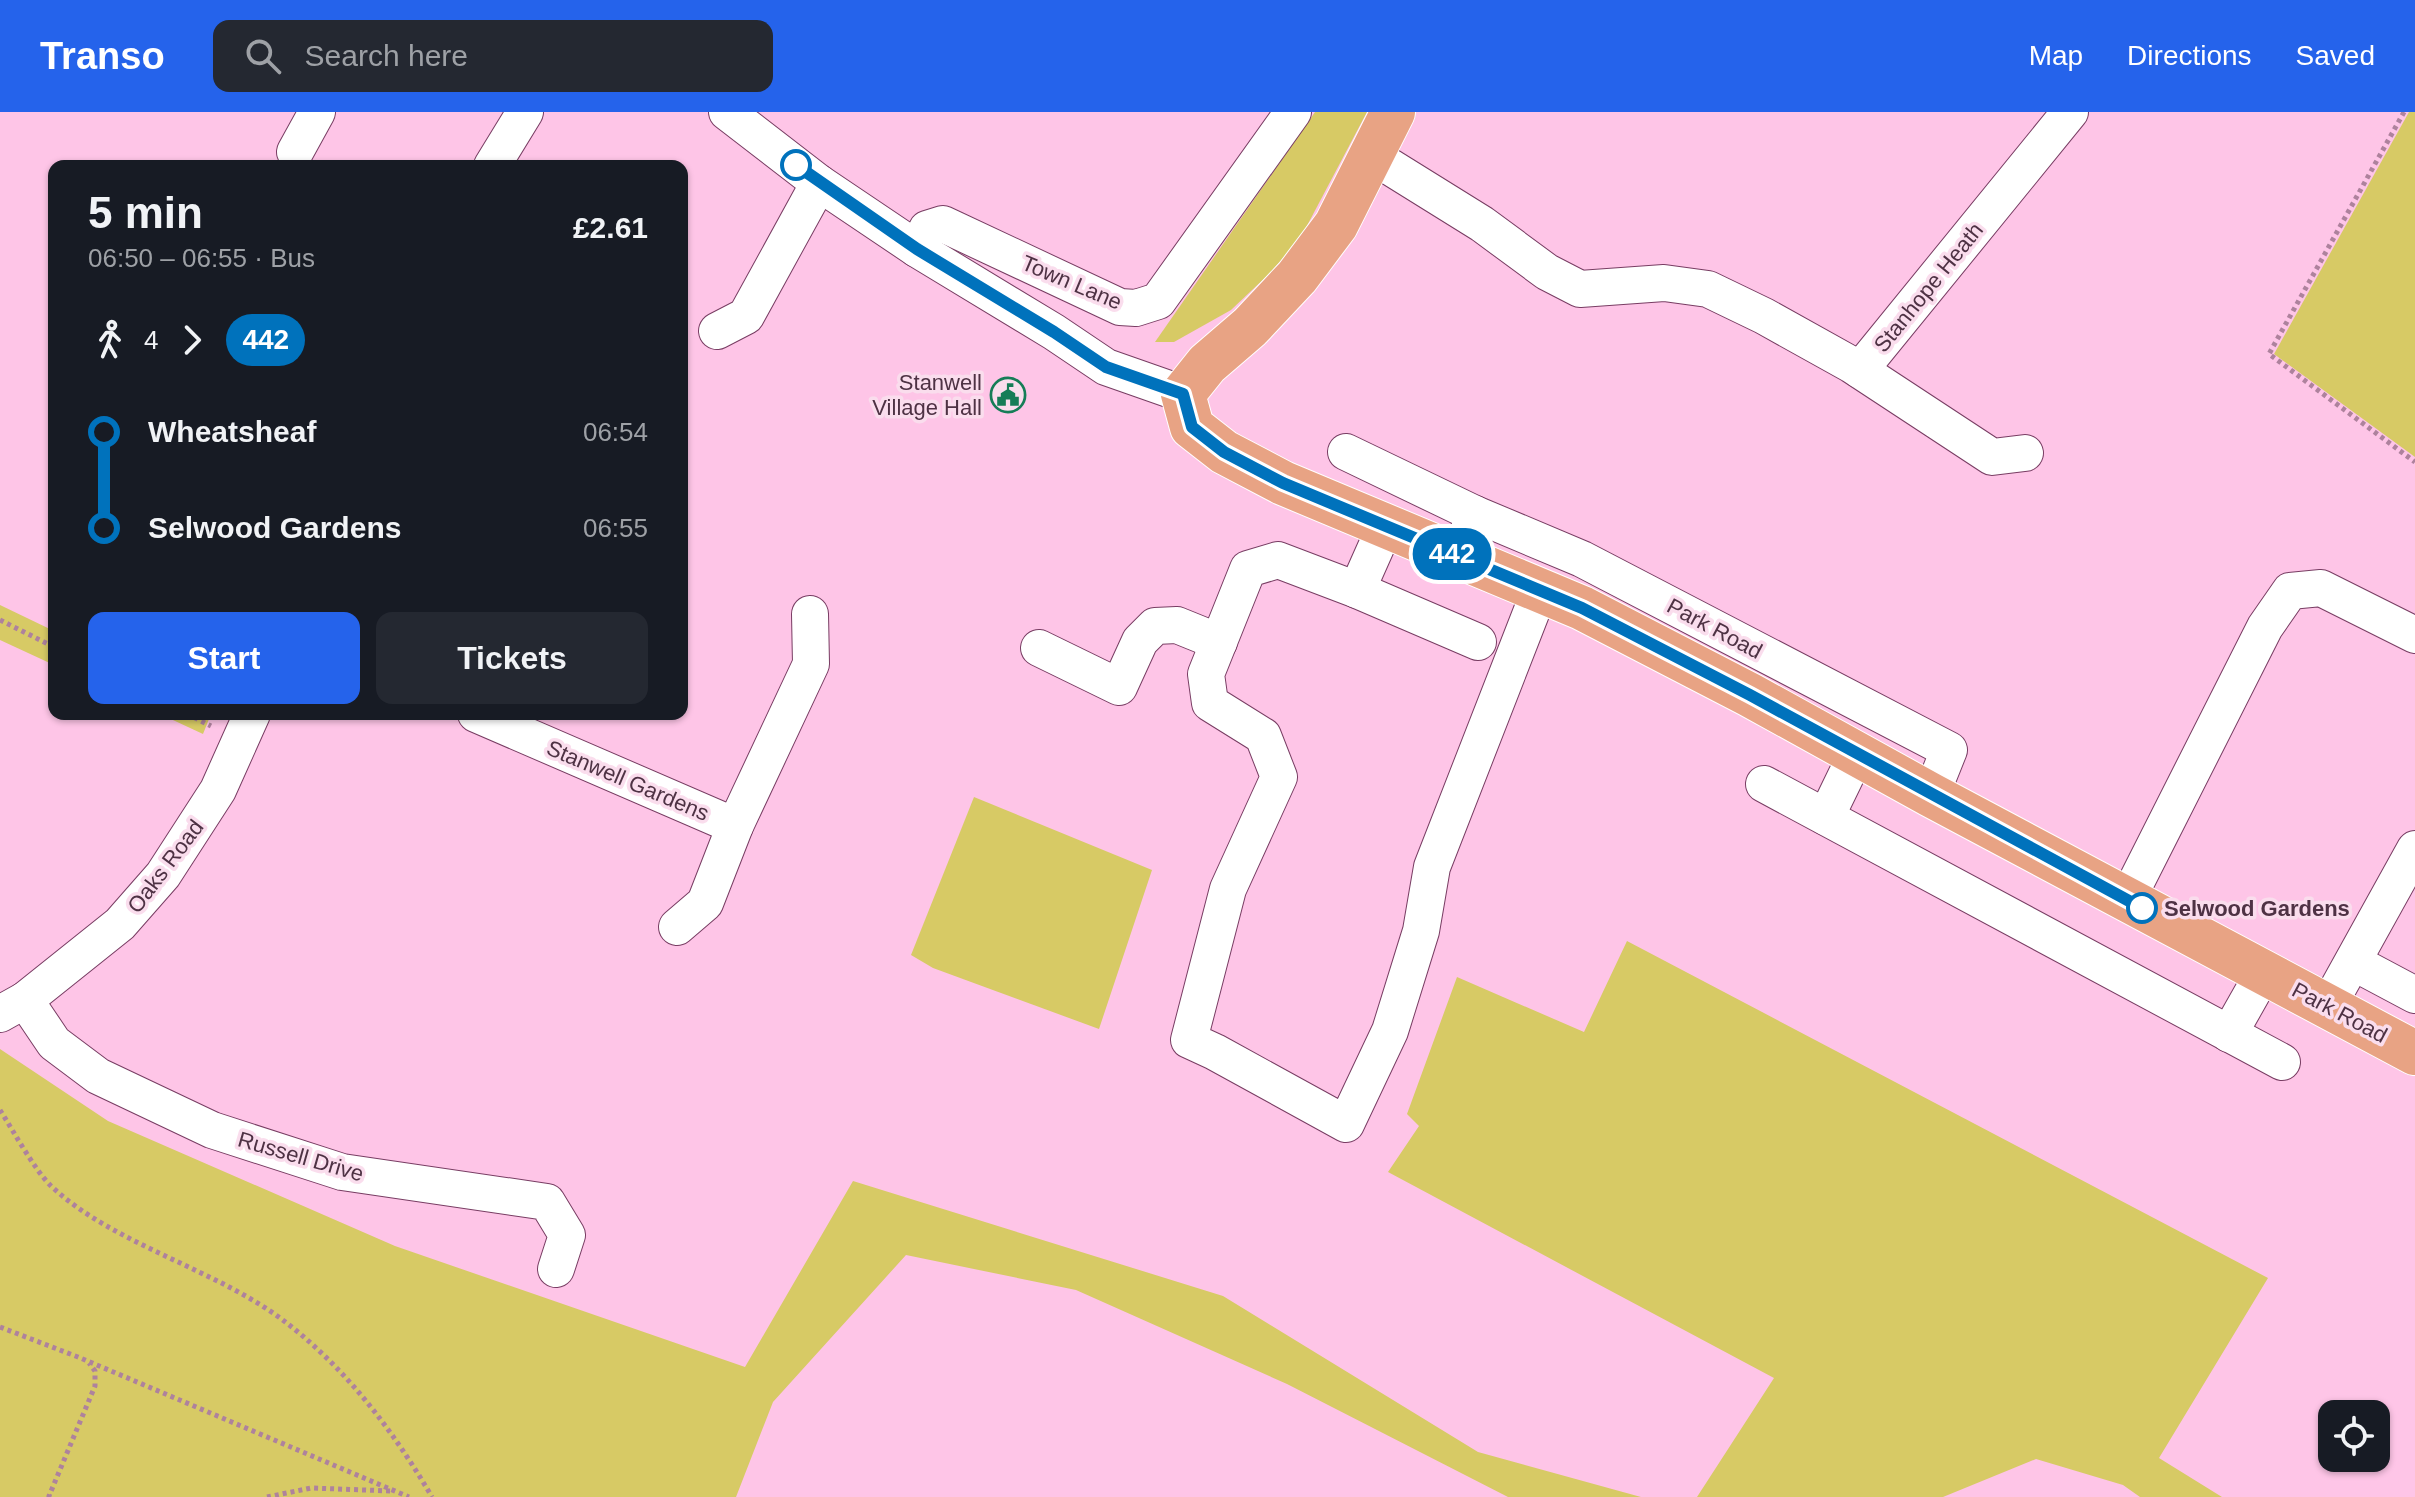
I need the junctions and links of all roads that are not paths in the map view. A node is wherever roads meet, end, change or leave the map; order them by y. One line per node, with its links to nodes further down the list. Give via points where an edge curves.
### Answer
1 (317, 112): 7 (street)
2 (525, 112): 9 (street)
3 (727, 112): 10 (street)
4 (1293, 112): 11 (street, Town Lane, via 1158,301 1120,307 943,224 927,229)
5 (1393, 112): 8 (main road)
6 (2070, 112): 13 (street, Stanhope Heath)
7 (295, 152)
8 (1371, 155): 13 (street, Stanhope Heath, via 1580,289 1664,283 1708,289); 14 (main road, via 1336,225 1297,277)
9 (496, 160)
10 (819, 183): 11 (street); 12 (street, via 746,316)
11 (917, 249): 14 (street, via 1106,367)
12 (717, 331)
13 (1860, 370): 16 (street, via 1992,457)
14 (1183, 394): 18 (main road, Park Road, via 1192,427 1224,452)
15 (1346, 452): 17 (street)
16 (2025, 453)
17 (1475, 514): 19 (street); 31 (street, Park Road, via 1582,559 1949,750)
18 (1385, 527): 19 (main road, Park Road); 20 (street)
19 (1458, 557): 21 (main road, Park Road)
20 (1357, 590): 24 (street, via 1278,560 1248,569); 25 (street)
21 (1540, 590): 24 (street, via 1432,867 1421,931 1390,1031 1346,1124 1189,1040 1228,889 1279,777 1263,736 1210,703 1206,674); 29 (main road, Park Road)
22 (810, 614): 33 (street, Stanwell Gardens, via 811,664)
23 (2415, 635): 35 (street, via 2321,588 2290,591 2265,627)
24 (1219, 642): 26 (street, via 1177,625 1155,626 1140,641 1119,687)
25 (1478, 642)
26 (1039, 648)
27 (249, 720): 41 (street, Oaks Road, via 218,790 163,875 120,924)
28 (490, 720): 33 (street, Stanwell Gardens)
29 (1857, 753): 31 (main road, Park Road); 32 (street)
30 (1764, 784): 32 (street)
31 (1931, 795): 35 (main road, Park Road)
32 (1826, 817): 42 (street)
33 (735, 826): 36 (street, Stanwell Gardens, via 705,903)
34 (2415, 849): 37 (street)
35 (2127, 900): 38 (main road, Park Road)
36 (677, 927)
37 (2353, 962): 39 (street); 40 (street)
38 (2264, 972): 40 (main road, Park Road); 42 (street)
39 (2415, 995)
40 (2328, 1006): 43 (main road, Park Road)
41 (13, 1007): 45 (street, Russell Drive, via 98,1076 212,1130 342,1172 547,1202 567,1235)
42 (2229, 1034): 44 (street)
43 (2415, 1053)
44 (2282, 1062)
45 (556, 1269)

